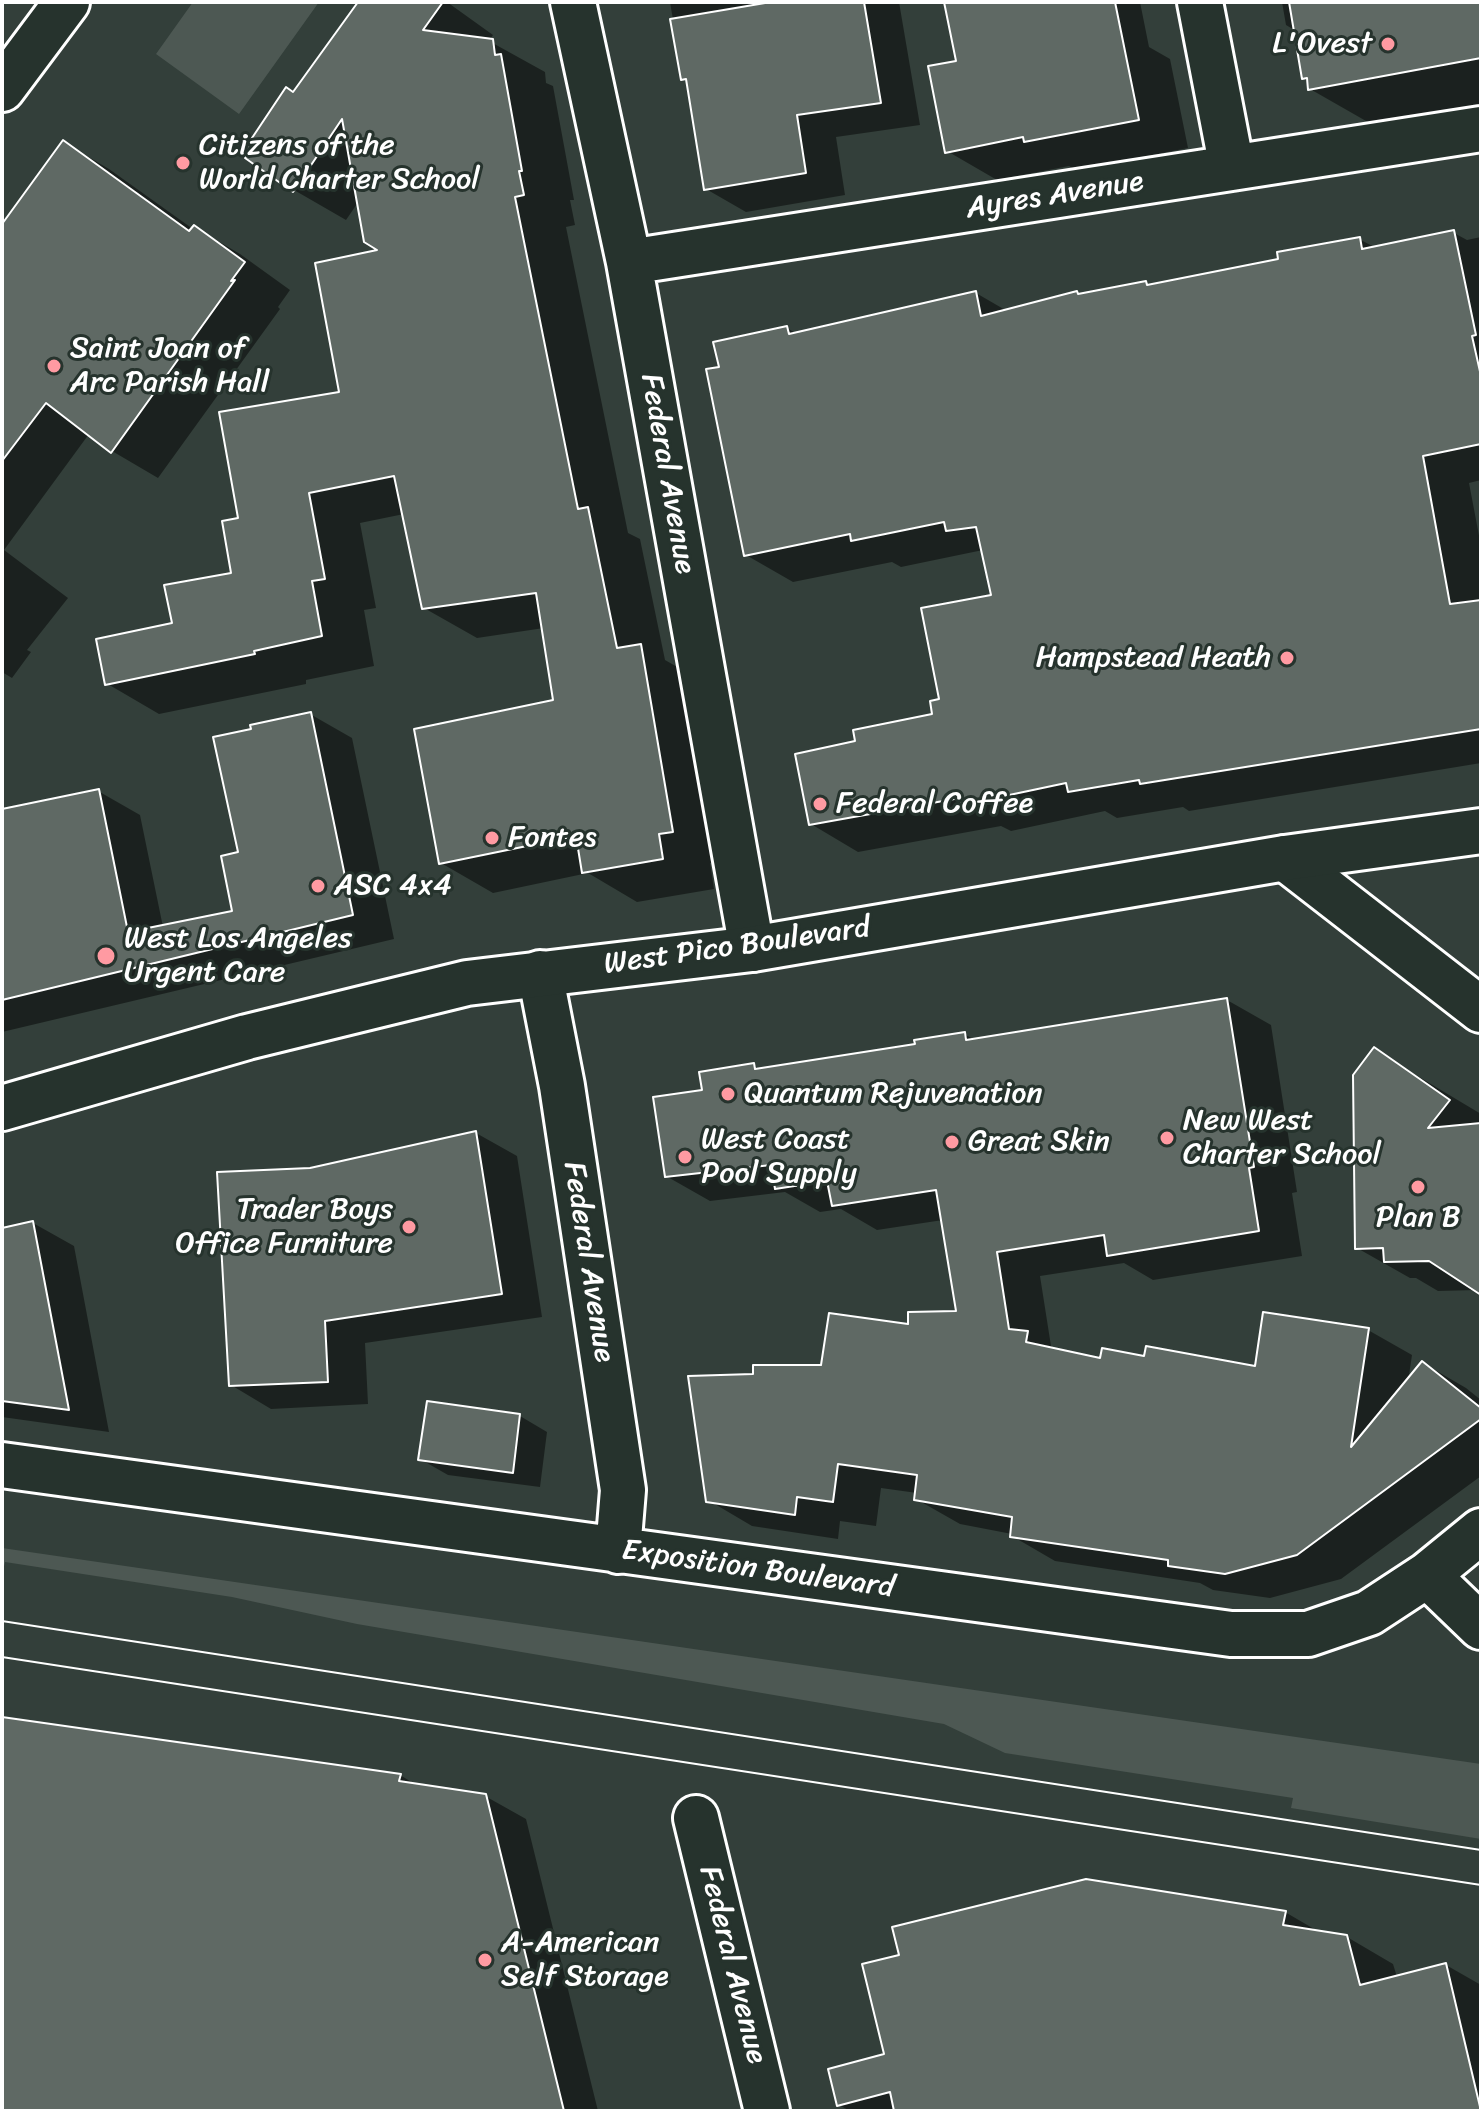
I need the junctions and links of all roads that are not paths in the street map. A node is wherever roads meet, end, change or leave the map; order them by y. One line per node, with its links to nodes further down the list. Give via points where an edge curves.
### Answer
1 (573, 2): 7 (street, Federal Avenue)
2 (1200, 2): 6 (street)
3 (63, 4): 4 (street)
4 (2, 89)
5 (1481, 129): 6 (street, Ayres Avenue)
6 (1232, 168): 7 (street, Ayres Avenue)
7 (629, 262): 10 (street, Federal Avenue)
8 (1481, 831): 9 (street, West Pico Boulevard)
9 (1285, 858): 10 (street, West Pico Boulevard); 12 (street)
10 (752, 949): 11 (street, West Pico Boulevard)
11 (540, 973): 13 (street, West Pico Boulevard, via 467,983 247,1037); 16 (street, Federal Avenue, via 623,1490)
12 (1481, 1010)
13 (2, 1108)
14 (2, 1465): 16 (street, Exposition Boulevard)
15 (1481, 1531): 17 (street, Exposition Boulevard)
16 (618, 1551): 17 (street, Exposition Boulevard, via 1231,1634 1308,1634 1369,1613)
17 (1427, 1575): 18 (street)
18 (1481, 1627)
19 (696, 1818): 20 (street, Federal Avenue)
20 (767, 2111)

